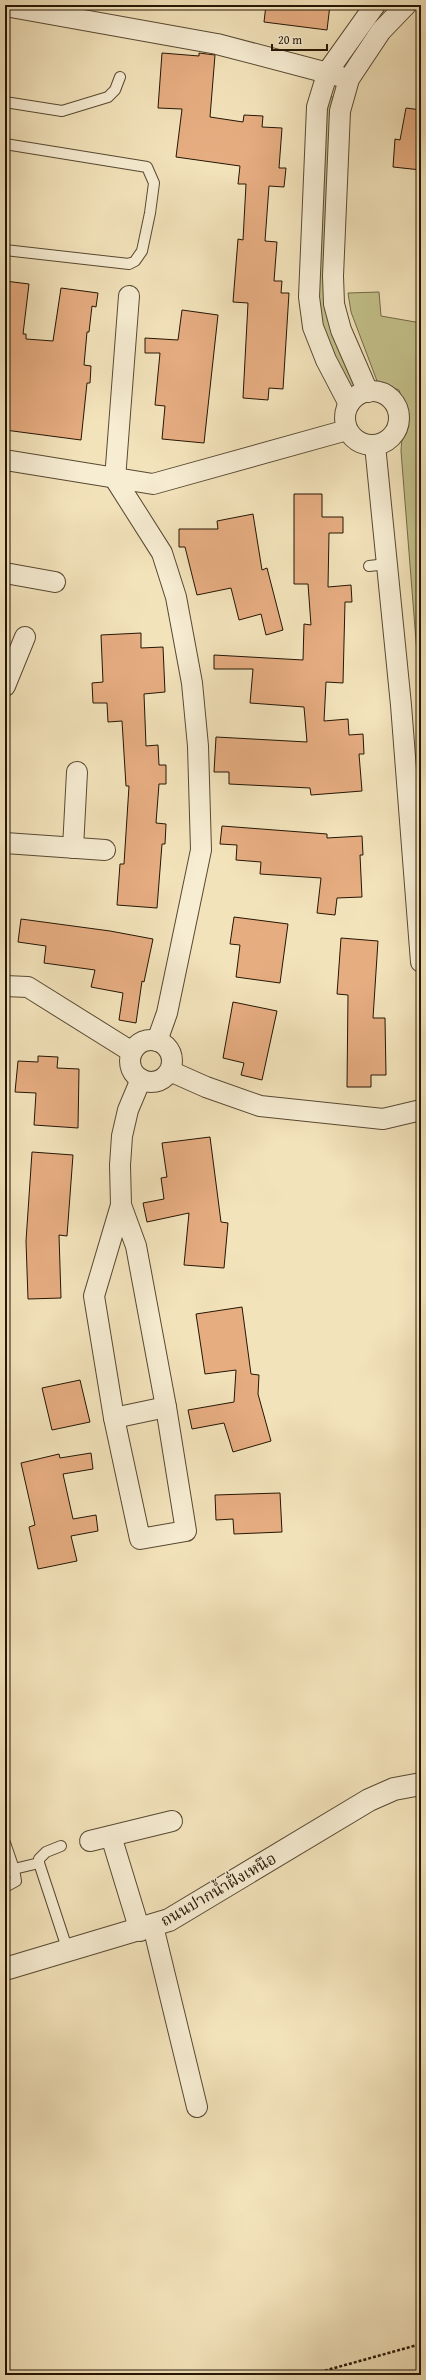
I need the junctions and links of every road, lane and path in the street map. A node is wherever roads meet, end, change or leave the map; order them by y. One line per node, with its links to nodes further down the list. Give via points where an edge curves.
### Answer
1 (375, 5): 4 (street)
2 (406, 5): 6 (street, via 381,31)
3 (5, 6): 4 (street, via 217,44)
4 (328, 71): 6 (street); 12 (street, via 317,107 309,297 313,327 326,360)
5 (120, 77): 7 (lane, via 115,90 108,97 62,111)
6 (349, 79): 11 (street, via 340,111 334,304 341,330)
7 (5, 102)
8 (5, 144): 9 (lane, via 147,167 154,183 142,250 135,261 129,264)
9 (5, 250)
10 (129, 296): 16 (street)
11 (368, 392): 12 (street, via 355,397); 14 (street, via 388,396 399,413 395,434 384,443)
12 (349, 404): 13 (street, via 345,416)
13 (347, 430): 14 (street, via 357,441); 16 (street, via 153,484)
14 (375, 445): 25 (street, via 378,565 401,705)
15 (5, 460): 16 (street)
16 (115, 479): 27 (street, via 162,553 176,597 192,682 198,746 201,850 167,1013)
17 (5, 573): 18 (street)
18 (56, 582)
19 (25, 637): 20 (street)
20 (5, 686)
21 (77, 772): 23 (street)
22 (5, 843): 23 (street)
23 (73, 848): 24 (street)
24 (105, 850)
25 (421, 962)
26 (5, 986): 28 (street, via 28,987)
27 (157, 1041): 28 (street, via 144,1041); 29 (street, via 167,1047 170,1053)
28 (132, 1052): 30 (street, via 132,1069)
29 (170, 1071): 30 (street, via 160,1080 147,1082); 31 (street, via 260,1106 383,1119)
30 (141, 1079): 32 (street, via 128,1110 122,1136)
31 (421, 1110)
32 (121, 1205): 33 (street, via 136,1246); 34 (street, via 94,1296)
33 (166, 1407): 34 (street); 34 (street, via 186,1531 140,1539)
34 (114, 1418)
35 (421, 1784): 44 (street, ถนนปากน้ำฝั่งเหนือ, via 394,1789 369,1800 170,1920)
36 (172, 1821): 37 (street)
37 (111, 1836): 38 (street); 44 (street)
38 (90, 1841)
39 (5, 1842): 42 (lane)
40 (61, 1846): 41 (lane, via 46,1852 39,1859)
41 (39, 1863): 42 (lane); 45 (lane)
42 (14, 1869): 43 (lane, via 16,1881)
43 (5, 1887)
44 (146, 1929): 45 (street, ถนนปากน้ำฝั่งเหนือ); 47 (street)
45 (68, 1951): 46 (street, ถนนปากน้ำฝั่งเหนือ)
46 (5, 1969)
47 (197, 2107)
48 (421, 2344): 49 (path)
49 (320, 2372)

